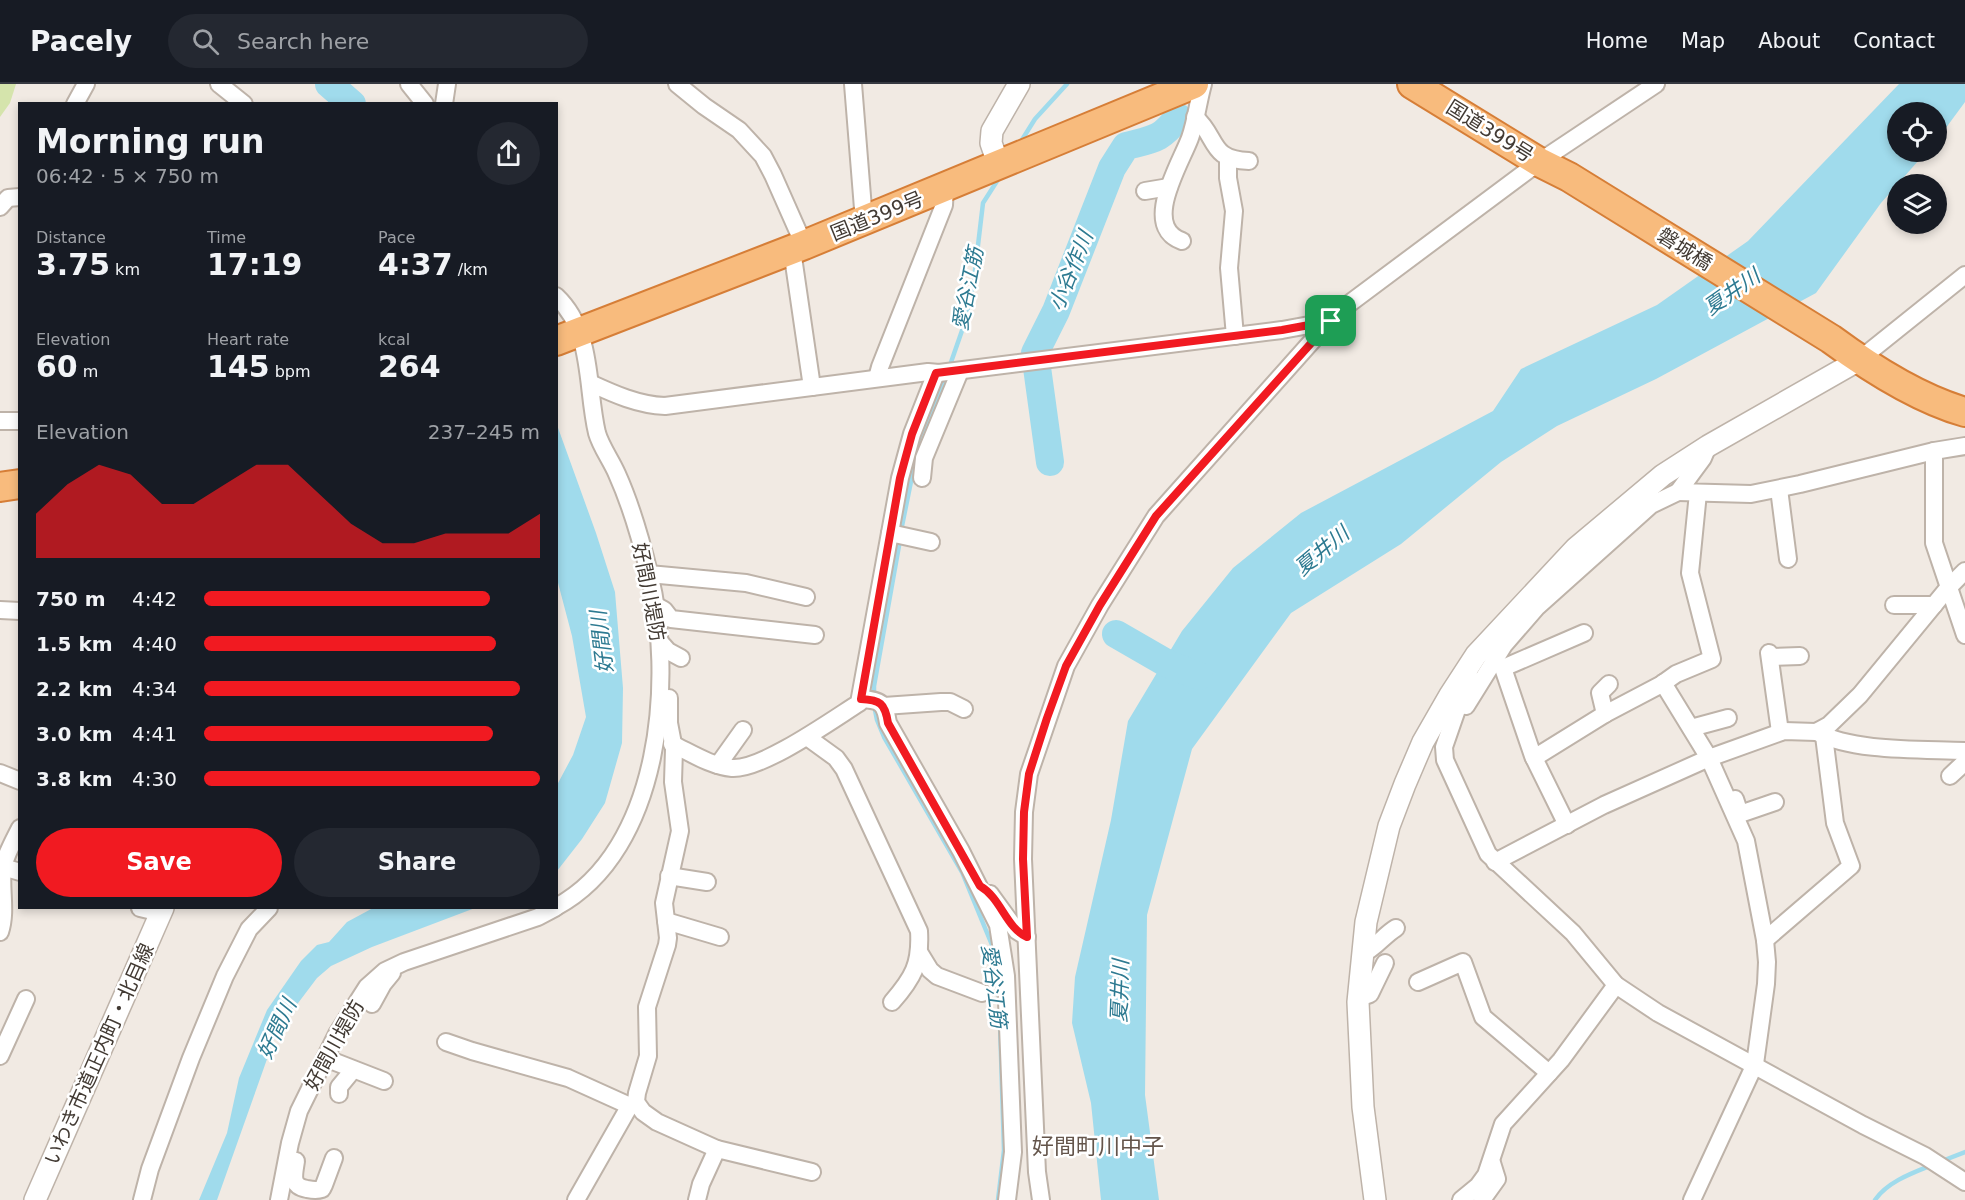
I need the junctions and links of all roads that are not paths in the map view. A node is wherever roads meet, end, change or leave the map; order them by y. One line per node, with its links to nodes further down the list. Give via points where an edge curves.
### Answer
1 (86, 84): 12 (street)
2 (219, 84): 13 (street)
3 (410, 84): 14 (street)
4 (447, 84): 15 (street)
5 (677, 84): 29 (street, via 739,130 763,156)
6 (853, 84): 27 (street)
7 (1019, 84): 20 (street, via 992,131 991,144)
8 (1194, 84): 20 (highway, 国道399号)
9 (1203, 84): 16 (street)
10 (1412, 84): 19 (highway, 国道399号)
11 (1656, 84): 19 (street)
12 (76, 102)
13 (242, 102)
14 (424, 102)
15 (444, 102)
16 (1195, 117): 17 (street); 22 (street)
17 (1228, 158): 18 (street); 34 (street, via 1234,211 1229,268)
18 (1249, 161)
19 (1539, 162): 21 (highway, 国道399号); 32 (street)
20 (999, 166): 23 (highway, 国道399号)
21 (1569, 177): 35 (highway, 磐城橋)
22 (1169, 187): 24 (street); 28 (street, via 1163,220 1169,233)
23 (945, 188): 27 (highway, 国道399号); 38 (street, via 944,205)
24 (1145, 191)
25 (18, 197): 26 (street, via 8,198)
26 (0, 207)
27 (864, 221): 29 (highway, 国道399号)
28 (1182, 241)
29 (798, 248): 33 (highway, 国道399号); 40 (street)
30 (1965, 275): 35 (street)
31 (558, 298): 33 (street, 好間川堤防, via 572,315)
32 (1331, 321): 34 (street); 112 (street, via 1156,516 1066,666 1029,774 1023,859)
33 (569, 336): 39 (street, 好間川堤防)
34 (1235, 336): 36 (street)
35 (1860, 360): 41 (highway, via 1942,406); 44 (street)
36 (960, 371): 37 (street); 47 (street, via 924,458)
37 (937, 373): 38 (street); 53 (street, via 907,450)
38 (878, 378): 40 (street)
39 (590, 383): 40 (street, via 648,405 665,406); 57 (street, 好間川堤防, via 598,435 617,475)
40 (812, 387)
41 (1965, 412)
42 (0, 421): 43 (street)
43 (18, 421)
44 (1708, 446): 51 (street); 69 (street, via 1663,475 1576,548)
45 (1965, 446): 46 (street)
46 (1934, 451): 50 (street); 58 (street, via 1934,543)
47 (922, 478)
48 (18, 484): 49 (highway)
49 (0, 487)
50 (1779, 489): 52 (street, via 1751,494); 55 (street)
51 (1678, 492): 52 (street); 80 (street, via 1651,505 1537,606 1504,645)
52 (1698, 493): 73 (street, via 1690,573 1712,659)
53 (890, 533): 54 (street); 75 (street)
54 (932, 542)
55 (1788, 559)
56 (1965, 571): 58 (street)
57 (649, 574): 59 (street, via 746,583); 60 (street, 好間川堤防)
58 (1948, 588): 62 (street); 67 (street)
59 (806, 597)
60 (655, 605): 66 (street, via 671,619); 68 (street, 好間川堤防)
61 (1894, 605): 62 (street)
62 (1934, 605): 84 (street, via 1860,695)
63 (0, 610): 64 (street)
64 (18, 611)
65 (1584, 633): 89 (street, via 1503,668)
66 (815, 635)
67 (1965, 635)
68 (660, 642): 71 (street); 72 (street, 好間川堤防)
69 (1476, 655): 80 (street); 115 (street, via 1423,742 1405,784 1380,860)
70 (1800, 656): 83 (street, via 1770,655)
71 (681, 658)
72 (660, 669): 86 (street, via 668,691); 104 (street, 好間川堤防, via 654,741 639,805 609,861)
73 (1664, 683): 78 (street); 81 (street)
74 (1609, 684): 78 (street, via 1600,693)
75 (861, 699): 76 (street); 85 (street)
76 (884, 706): 77 (street, via 950,702); 103 (street, via 888,723)
77 (964, 709)
78 (1605, 714): 89 (street)
79 (1728, 718): 81 (street)
80 (1451, 726): 98 (street, via 1444,747 1445,760 1483,845)
81 (1691, 728): 88 (street)
82 (743, 730): 91 (street)
83 (1780, 732): 84 (street, via 1792,729); 88 (street)
84 (1820, 734): 87 (street, via 1854,745); 113 (street, via 1835,823 1851,866)
85 (807, 737): 91 (street, via 740,768); 114 (street, via 836,758 844,769 919,931)
86 (672, 744): 91 (street); 101 (street, via 680,831)
87 (1965, 751)
88 (1714, 756): 95 (street, via 1740,814); 96 (street); 113 (street, via 1746,841)
89 (1534, 758): 96 (street)
90 (1965, 762): 93 (street)
91 (718, 765)
92 (0, 773): 94 (street)
93 (1950, 776)
94 (18, 780)
95 (1775, 801)
96 (1567, 825): 98 (street)
97 (18, 833): 99 (street)
98 (1495, 862): 119 (street, via 1573,933)
99 (3, 867): 100 (street); 110 (street, via 4,912)
100 (18, 871)
101 (669, 876): 102 (street); 108 (street, via 664,903)
102 (707, 882)
103 (980, 886): 112 (street, via 1017,931); 145 (street, via 998,925 1006,976 1013,1152)
104 (558, 906)
105 (268, 909): 141 (street, via 249,929 225,976 187,1069)
106 (552, 909): 117 (street, 好間川堤防)
107 (162, 910): 140 (street, いわき市道正内町・北目線)
108 (666, 921): 111 (street); 133 (street, via 667,945 647,1007 648,1056)
109 (1396, 928): 115 (street)
110 (0, 932)
111 (720, 937)
112 (1027, 937): 146 (street)
113 (1765, 940): 128 (street, via 1766,984)
114 (919, 952): 120 (street, via 937,976); 123 (street, via 911,980)
115 (1362, 954): 121 (street)
116 (1385, 963): 121 (street, via 1370,994)
117 (401, 964): 124 (street); 127 (street, 好間川堤防, via 385,970 367,987)
118 (1419, 982): 130 (street, via 1463,962 1483,1017)
119 (1616, 985): 128 (street, via 1658,1013); 130 (street)
120 (982, 993)
121 (1359, 998): 147 (street, via 1362,1107)
122 (26, 999): 126 (street)
123 (892, 1002)
124 (372, 1004)
125 (446, 1042): 133 (street, via 576,1081)
126 (0, 1056)
127 (325, 1058): 129 (street); 134 (street, 好間川堤防)
128 (1755, 1064): 139 (street, via 1925,1156); 150 (street)
129 (353, 1070): 131 (street); 132 (street, via 339,1087)
130 (1549, 1073): 137 (street, via 1503,1124)
131 (384, 1081)
132 (339, 1094)
133 (633, 1103): 135 (street, via 657,1122); 143 (street)
134 (296, 1122): 136 (street, via 299,1130 293,1180 300,1188 322,1190); 142 (street, 好間川堤防)
135 (717, 1149): 138 (street); 144 (street, via 700,1184)
136 (334, 1158)
137 (1492, 1163): 148 (street, via 1478,1186); 149 (street, via 1497,1179)
138 (813, 1172)
139 (1965, 1182)
140 (35, 1200)
141 (142, 1200)
142 (279, 1200)
143 (576, 1200)
144 (697, 1200)
145 (1007, 1200)
146 (1041, 1200)
147 (1376, 1200)
148 (1461, 1200)
149 (1482, 1200)
150 (1692, 1200)

